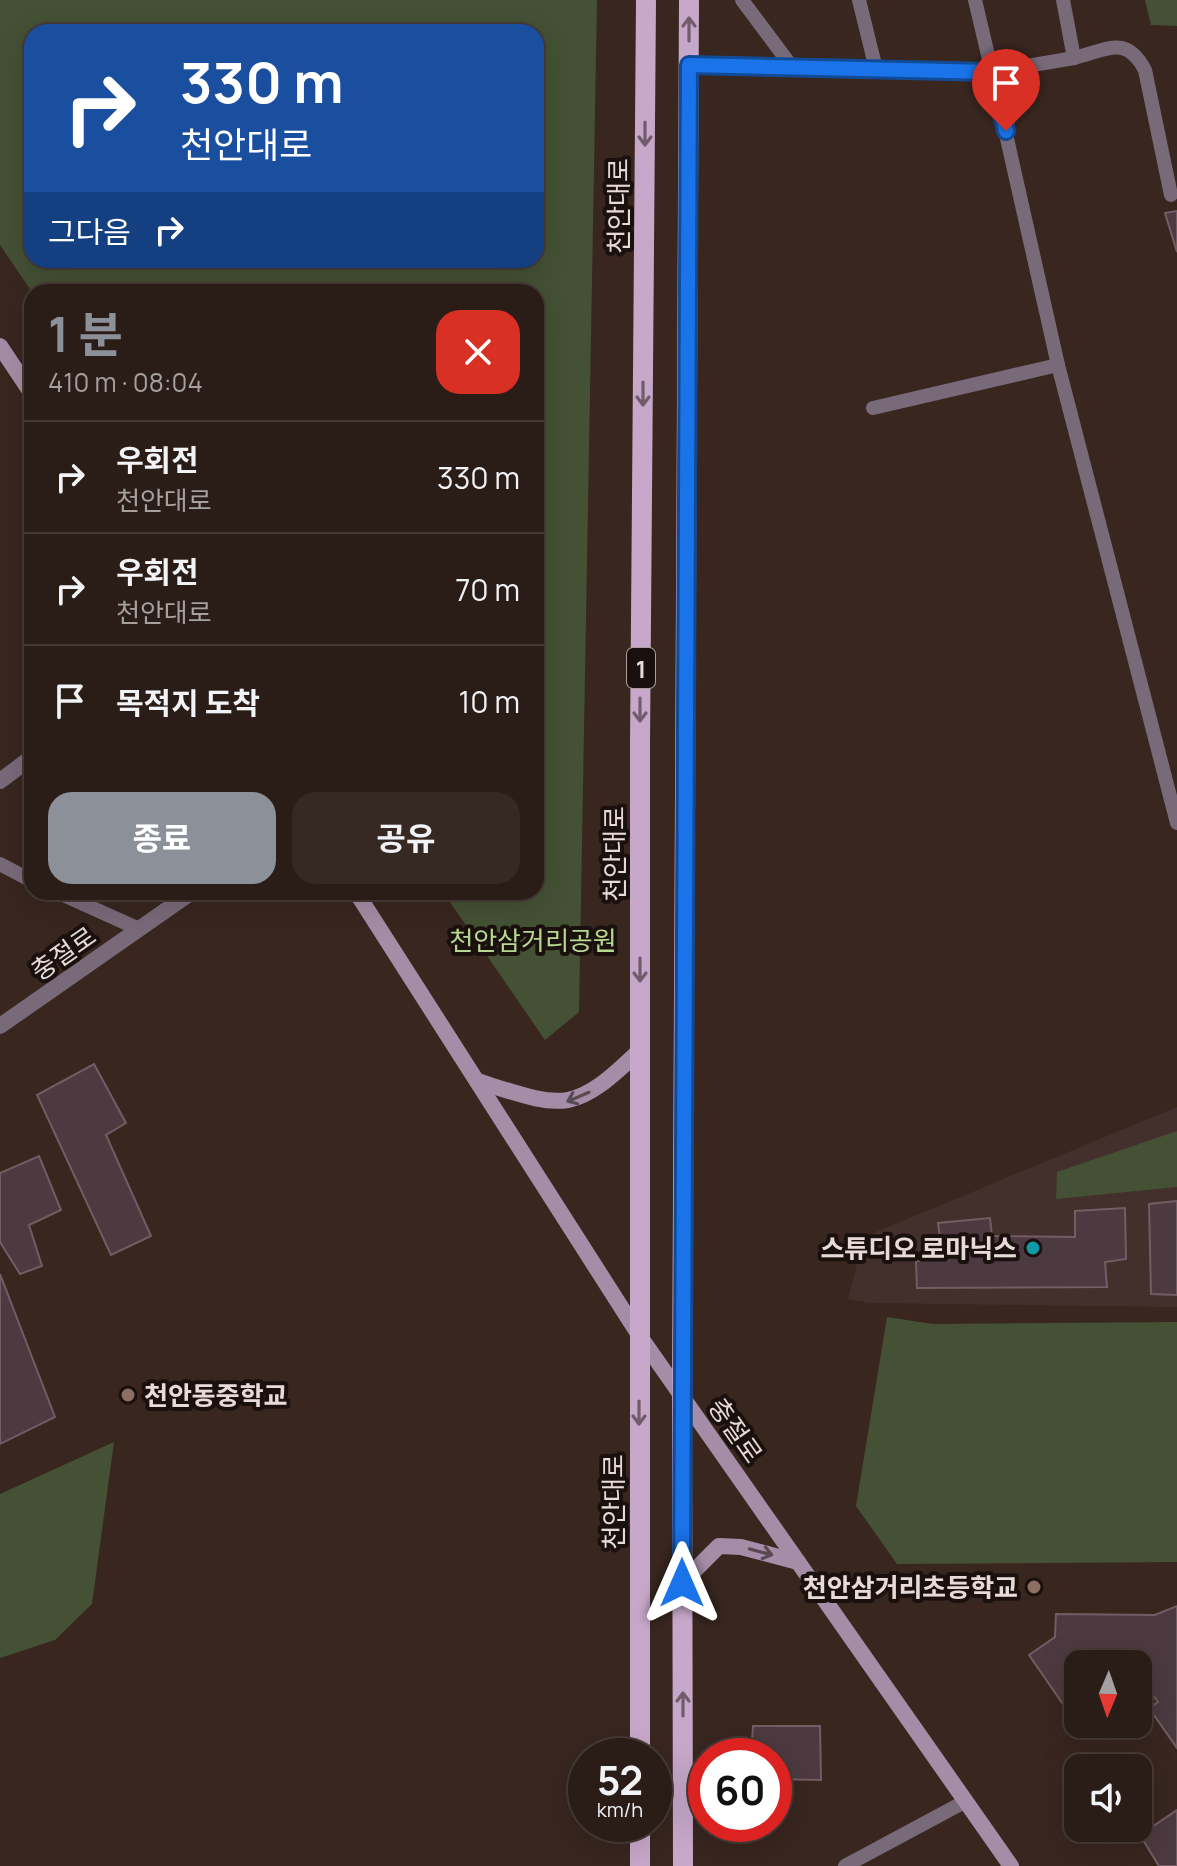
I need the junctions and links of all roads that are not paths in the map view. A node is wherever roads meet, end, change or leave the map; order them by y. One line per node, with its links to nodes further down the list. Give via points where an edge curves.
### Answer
1 (646, 0): 27 (main road, 천안대로 / 1, one-way to 27)
2 (689, 0): 8 (main road, 1, one-way to 2)
3 (742, 0): 9 (lane)
4 (859, 0): 10 (lane)
5 (975, 0): 11 (lane)
6 (1063, 0): 7 (lane)
7 (1074, 58): 11 (lane); 12 (lane, via 1123,46 1135,52 1145,70)
8 (689, 65): 9 (lane); 30 (main road, 1)
9 (792, 67): 10 (lane)
10 (876, 69): 11 (lane)
11 (992, 72): 14 (lane)
12 (1171, 195)
13 (0, 346): 15 (street)
14 (1058, 365): 16 (lane); 19 (lane)
15 (24, 382)
16 (873, 408)
17 (24, 763): 18 (street)
18 (0, 781)
19 (1177, 823)
20 (0, 864): 21 (lane)
21 (24, 877)
22 (75, 900): 25 (lane)
23 (181, 900): 25 (street, 충절로)
24 (361, 900): 28 (street, 충절로)
25 (139, 929): 26 (street, 충절로)
26 (0, 1026)
27 (640, 1050): 28 (street, one-way to 28, via 603,1086 561,1104); 29 (main road, 천안대로 / 1)
28 (477, 1081): 29 (street, 충절로)
29 (639, 1335): 30 (street, 충절로); 33 (main road, 천안대로 / 1, one-way to 33)
30 (682, 1395): 31 (street, 충절로); 32 (main road, 1)
31 (798, 1562): 32 (street, one-way to 31, via 719,1546); 34 (street, 충절로)
32 (682, 1583): 37 (main road, 1, one-way to 32)
33 (640, 1738)
34 (966, 1801): 38 (lane); 39 (street, 충절로)
35 (640, 1842): 36 (main road)
36 (640, 1866)
37 (683, 1866)
38 (845, 1866)
39 (1011, 1866)

